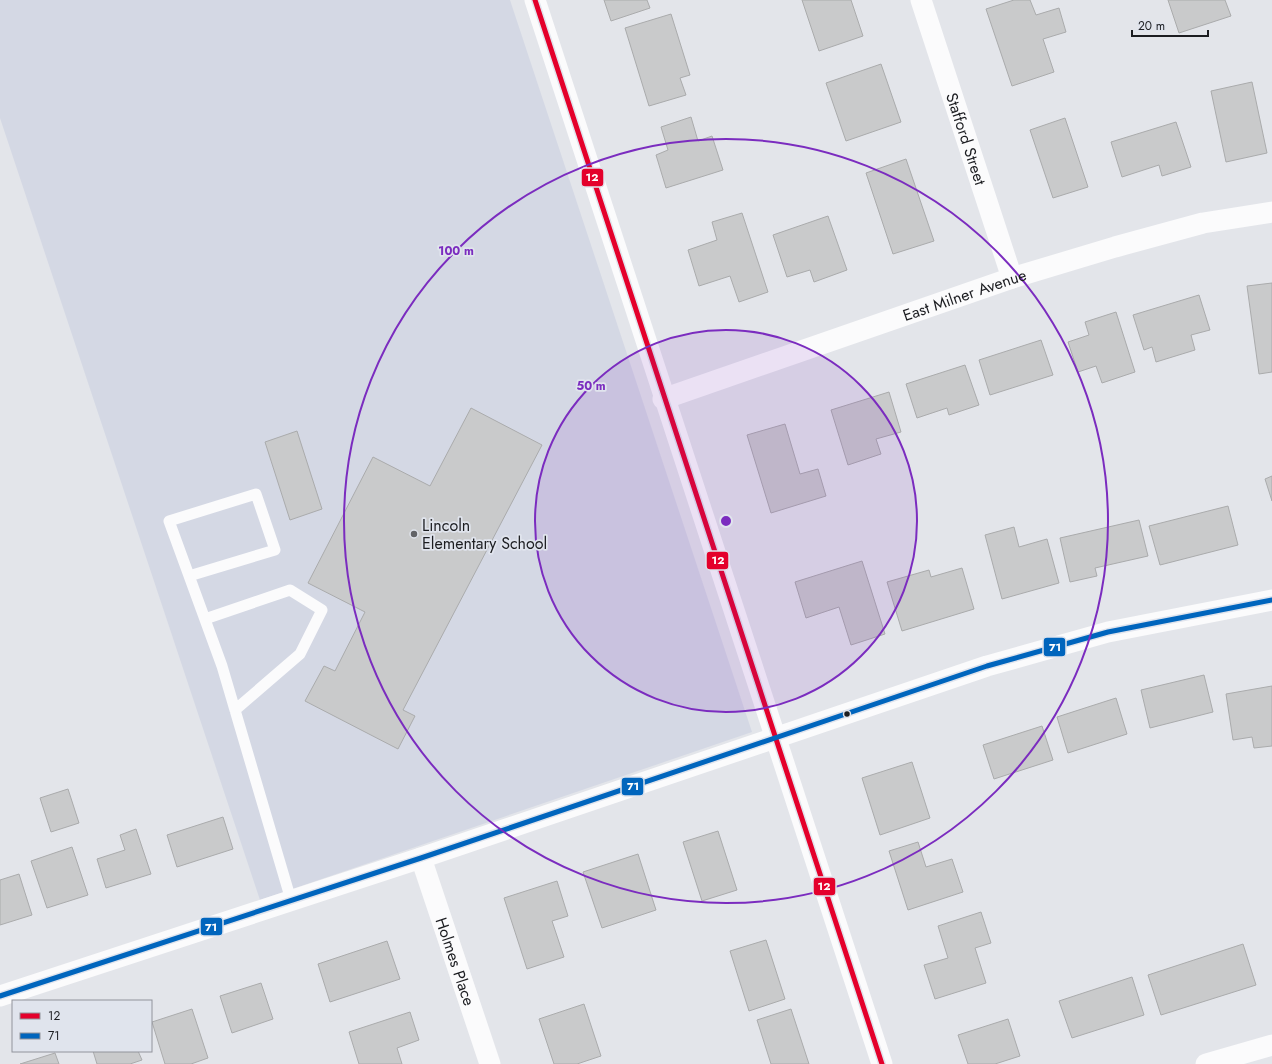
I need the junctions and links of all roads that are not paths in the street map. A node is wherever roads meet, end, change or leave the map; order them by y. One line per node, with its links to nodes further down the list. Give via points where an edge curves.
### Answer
1 (535, 0): 5 (street)
2 (921, 0): 4 (street, Stafford Street)
3 (1272, 212): 4 (street, East Milner Avenue, via 1203,223)
4 (1012, 278): 5 (street, East Milner Avenue)
5 (663, 399): 10 (street)
6 (189, 576): 6 (lane, via 168,521 256,494 275,550); 8 (lane)
7 (1272, 600): 10 (street, via 1108,632 987,666)
8 (205, 620): 9 (lane); 9 (lane, via 290,590 322,610 300,654)
9 (235, 710): 12 (lane)
10 (776, 737): 11 (street); 16 (street)
11 (421, 858): 12 (street); 15 (street, Holmes Place)
12 (291, 900): 13 (street)
13 (0, 996)
14 (1272, 1045): 17 (street)
15 (490, 1064)
16 (882, 1064)
17 (1206, 1064)

